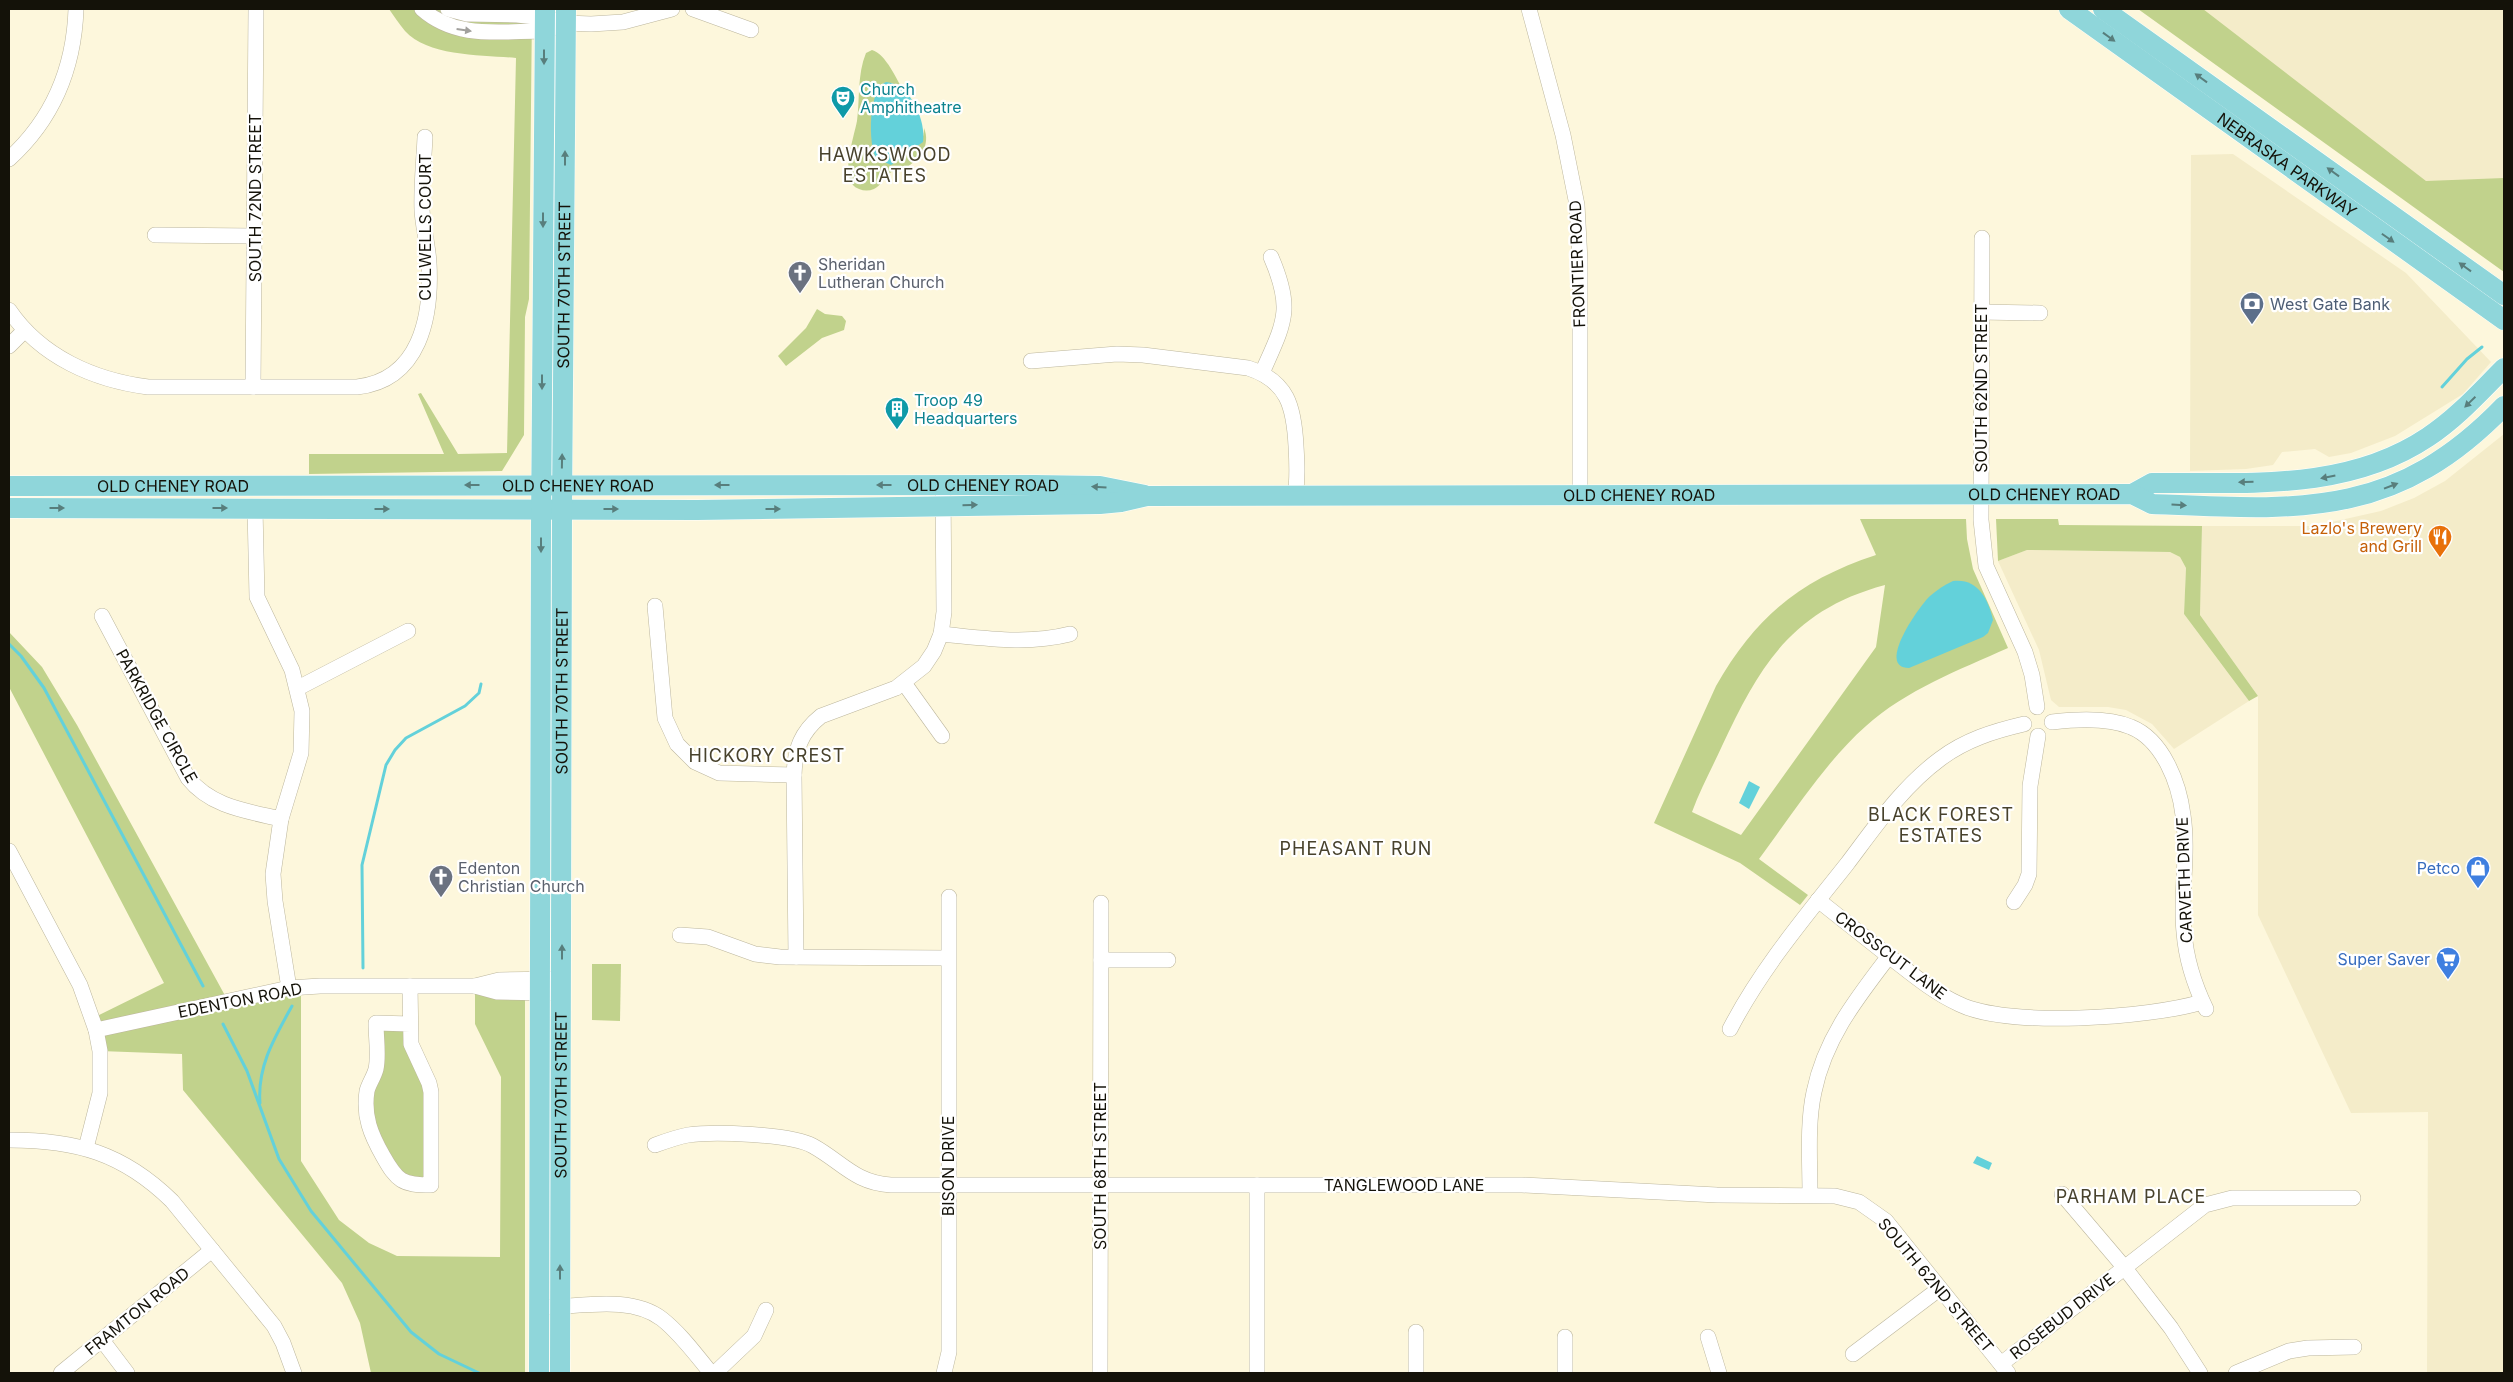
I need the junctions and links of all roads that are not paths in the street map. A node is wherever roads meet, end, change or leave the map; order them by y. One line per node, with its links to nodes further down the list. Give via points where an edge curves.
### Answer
1 (76, 9): 14 (street, via 72,54 59,94 34,133)
2 (256, 9): 16 (street, SOUTH 72ND STREET)
3 (422, 9): 11 (street, one-way to 11, via 459,30)
4 (448, 9): 11 (street, via 467,14)
5 (672, 9): 10 (street, via 615,23)
6 (692, 9): 12 (street)
7 (1529, 9): 37 (street, FRONTIER ROAD, via 1563,136 1577,205)
8 (2069, 9): 23 (main road, NEBRASKA PARKWAY, one-way to 23)
9 (2103, 9): 19 (main road, NEBRASKA PARKWAY, one-way to 9)
10 (566, 16): 11 (street); 32 (main road, SOUTH 70TH STREET, one-way to 10)
11 (545, 19): 31 (main road, SOUTH 70TH STREET, one-way to 31)
12 (751, 30)
13 (425, 137): 29 (street, CULWELLS COURT, via 422,209 429,263 428,288 422,330 411,357 388,378 370,385)
14 (9, 159)
15 (156, 234): 16 (street)
16 (254, 236): 29 (street, SOUTH 72ND STREET)
17 (1982, 238): 21 (street, SOUTH 62ND STREET)
18 (1271, 257): 28 (street, via 1283,283 1285,308 1283,322)
19 (2504, 296)
20 (9, 310): 24 (street, CULWELLS COURT)
21 (1981, 312): 22 (street); 35 (street, SOUTH 62ND STREET)
22 (2040, 312)
23 (2504, 320)
24 (25, 330): 25 (street); 29 (street, CULWELLS COURT, via 68,363 116,382 148,387)
25 (9, 346)
26 (1031, 361): 28 (street, via 1143,354 1248,368)
27 (2504, 368): 36 (main road, OLD CHENEY ROAD, one-way to 36, via 2438,430 2408,449 2367,467 2303,480 2152,483)
28 (1262, 373): 39 (street, via 1282,389 1293,412 1298,476)
29 (253, 387)
30 (2504, 406): 36 (main road, OLD CHENEY ROAD, one-way to 30, via 2152,504 2202,506 2303,507 2353,499 2392,486 2429,468 2465,444)
31 (541, 485): 32 (main road, OLD CHENEY ROAD); 34 (main road, OLD CHENEY ROAD, one-way to 34); 43 (main road, SOUTH 70TH STREET)
32 (562, 485): 33 (main road, OLD CHENEY ROAD, one-way to 32); 44 (main road, SOUTH 70TH STREET)
33 (943, 485): 38 (main road, OLD CHENEY ROAD, one-way to 33, via 1100,486); 40 (street)
34 (9, 486)
35 (1981, 494): 36 (main road, OLD CHENEY ROAD); 37 (main road, OLD CHENEY ROAD); 52 (street, SOUTH 62ND STREET, via 1984,561 2029,661)
36 (2132, 494)
37 (1580, 495): 39 (main road, OLD CHENEY ROAD)
38 (1147, 496): 39 (main road, OLD CHENEY ROAD); 40 (main road, OLD CHENEY ROAD, one-way to 38, via 1110,504)
39 (1295, 496)
40 (944, 506): 44 (main road, OLD CHENEY ROAD, one-way to 40); 48 (street)
41 (9, 508): 42 (main road, OLD CHENEY ROAD, one-way to 42)
42 (255, 508): 43 (main road, OLD CHENEY ROAD, one-way to 43); 51 (street, via 257,597)
43 (541, 509): 44 (main road, OLD CHENEY ROAD); 71 (main road, SOUTH 70TH STREET, one-way to 71)
44 (562, 509): 72 (main road, SOUTH 70TH STREET, one-way to 44)
45 (655, 606): 57 (street, via 665,718 677,744 695,762 719,773)
46 (102, 616): 58 (street, PARKRIDGE CIRCLE, via 196,788 217,802)
47 (408, 631): 51 (street)
48 (941, 634): 49 (street, via 1023,640); 50 (street, via 931,656)
49 (1070, 634)
50 (904, 683): 55 (street); 57 (street, via 878,696 832,710 811,724 798,745)
51 (298, 688): 58 (street, via 302,711 301,753)
52 (2037, 708): 53 (street, via 2049,713); 54 (street, via 2028,711)
53 (2052, 722): 56 (street, via 2046,734); 74 (street, CARVETH DRIVE, via 2107,721 2124,724 2139,731 2163,756 2176,784 2184,815 2183,931 2188,966)
54 (2024, 724): 56 (street, via 2029,732); 61 (street, via 1967,742 1923,772 1903,792)
55 (942, 736)
56 (2038, 736): 62 (street, via 2030,786 2029,874)
57 (794, 774): 66 (street)
58 (281, 819): 73 (street, via 273,874)
59 (9, 850): 77 (street, via 80,985)
60 (948, 897): 67 (street, BISON DRIVE)
61 (1818, 900): 65 (street, CROSSCUT LANE); 76 (street, via 1751,991)
62 (2014, 902)
63 (1100, 903): 68 (street, SOUTH 68TH STREET)
64 (680, 935): 66 (street, via 708,937 754,954)
65 (1889, 956): 74 (street, CROSSCUT LANE, via 1922,982 1959,1004 1973,1010 2005,1015 2121,1016); 85 (street, via 1845,1014 1821,1064 1813,1093)
66 (796, 957): 67 (street)
67 (948, 958): 81 (street, BISON DRIVE)
68 (1101, 960): 69 (street); 83 (street, SOUTH 68TH STREET)
69 (1168, 960)
70 (410, 986): 71 (street, EDENTON ROAD, via 475,986 500,980); 73 (street, EDENTON ROAD); 75 (street)
71 (540, 986): 72 (street, EDENTON ROAD); 91 (main road, SOUTH 70TH STREET)
72 (562, 986): 92 (main road, SOUTH 70TH STREET, one-way to 72)
73 (289, 988): 77 (street, EDENTON ROAD)
74 (2204, 1005)
75 (410, 1024): 75 (street, via 411,1044 431,1092 431,1185 412,1185 398,1179 368,1124 367,1092 376,1064 376,1023)
76 (1730, 1029)
77 (96, 1030): 80 (street, via 100,1051 100,1093)
78 (9, 1140): 80 (street, via 49,1140)
79 (655, 1146): 81 (street, TANGLEWOOD LANE, via 696,1134 790,1138 815,1147 864,1180 891,1185)
80 (86, 1148): 88 (street, via 123,1163 158,1187)
81 (948, 1184): 83 (street, TANGLEWOOD LANE); 107 (street, BISON DRIVE, via 949,1352)
82 (1257, 1185): 83 (street, TANGLEWOOD LANE); 85 (street, TANGLEWOOD LANE, via 1530,1185 1717,1195); 109 (street)
83 (1100, 1186): 108 (street, SOUTH 68TH STREET)
84 (2062, 1194): 89 (street)
85 (1810, 1195): 87 (street, TANGLEWOOD LANE, via 1835,1196)
86 (2353, 1198): 89 (street, ROSEBUD DRIVE, via 2217,1200 2195,1211)
87 (1859, 1202): 90 (street, SOUTH 62ND STREET, via 1886,1221)
88 (212, 1250): 97 (street, FRAMTON ROAD); 103 (street, via 274,1326)
89 (2124, 1267): 100 (street, ROSEBUD DRIVE); 113 (street, via 2171,1328)
90 (1939, 1289): 99 (street); 100 (street, SOUTH 62ND STREET)
91 (539, 1307): 92 (street); 104 (main road, SOUTH 70TH STREET)
92 (560, 1307): 105 (main road, SOUTH 70TH STREET); 106 (street, via 623,1305 650,1312 670,1326)
93 (766, 1310): 106 (street, via 750,1340)
94 (1416, 1332): 110 (street)
95 (1565, 1336): 111 (street)
96 (1708, 1337): 112 (street)
97 (102, 1340): 101 (street, FRAMTON ROAD); 102 (street)
98 (2354, 1347): 114 (street, via 2289,1351)
99 (1853, 1354)
100 (2004, 1369)
101 (61, 1373)
102 (126, 1373)
103 (294, 1373)
104 (539, 1373)
105 (560, 1373)
106 (713, 1373)
107 (944, 1373)
108 (1100, 1373)
109 (1257, 1373)
110 (1416, 1373)
111 (1565, 1373)
112 (1718, 1373)
113 (2200, 1373)
114 (2236, 1373)

